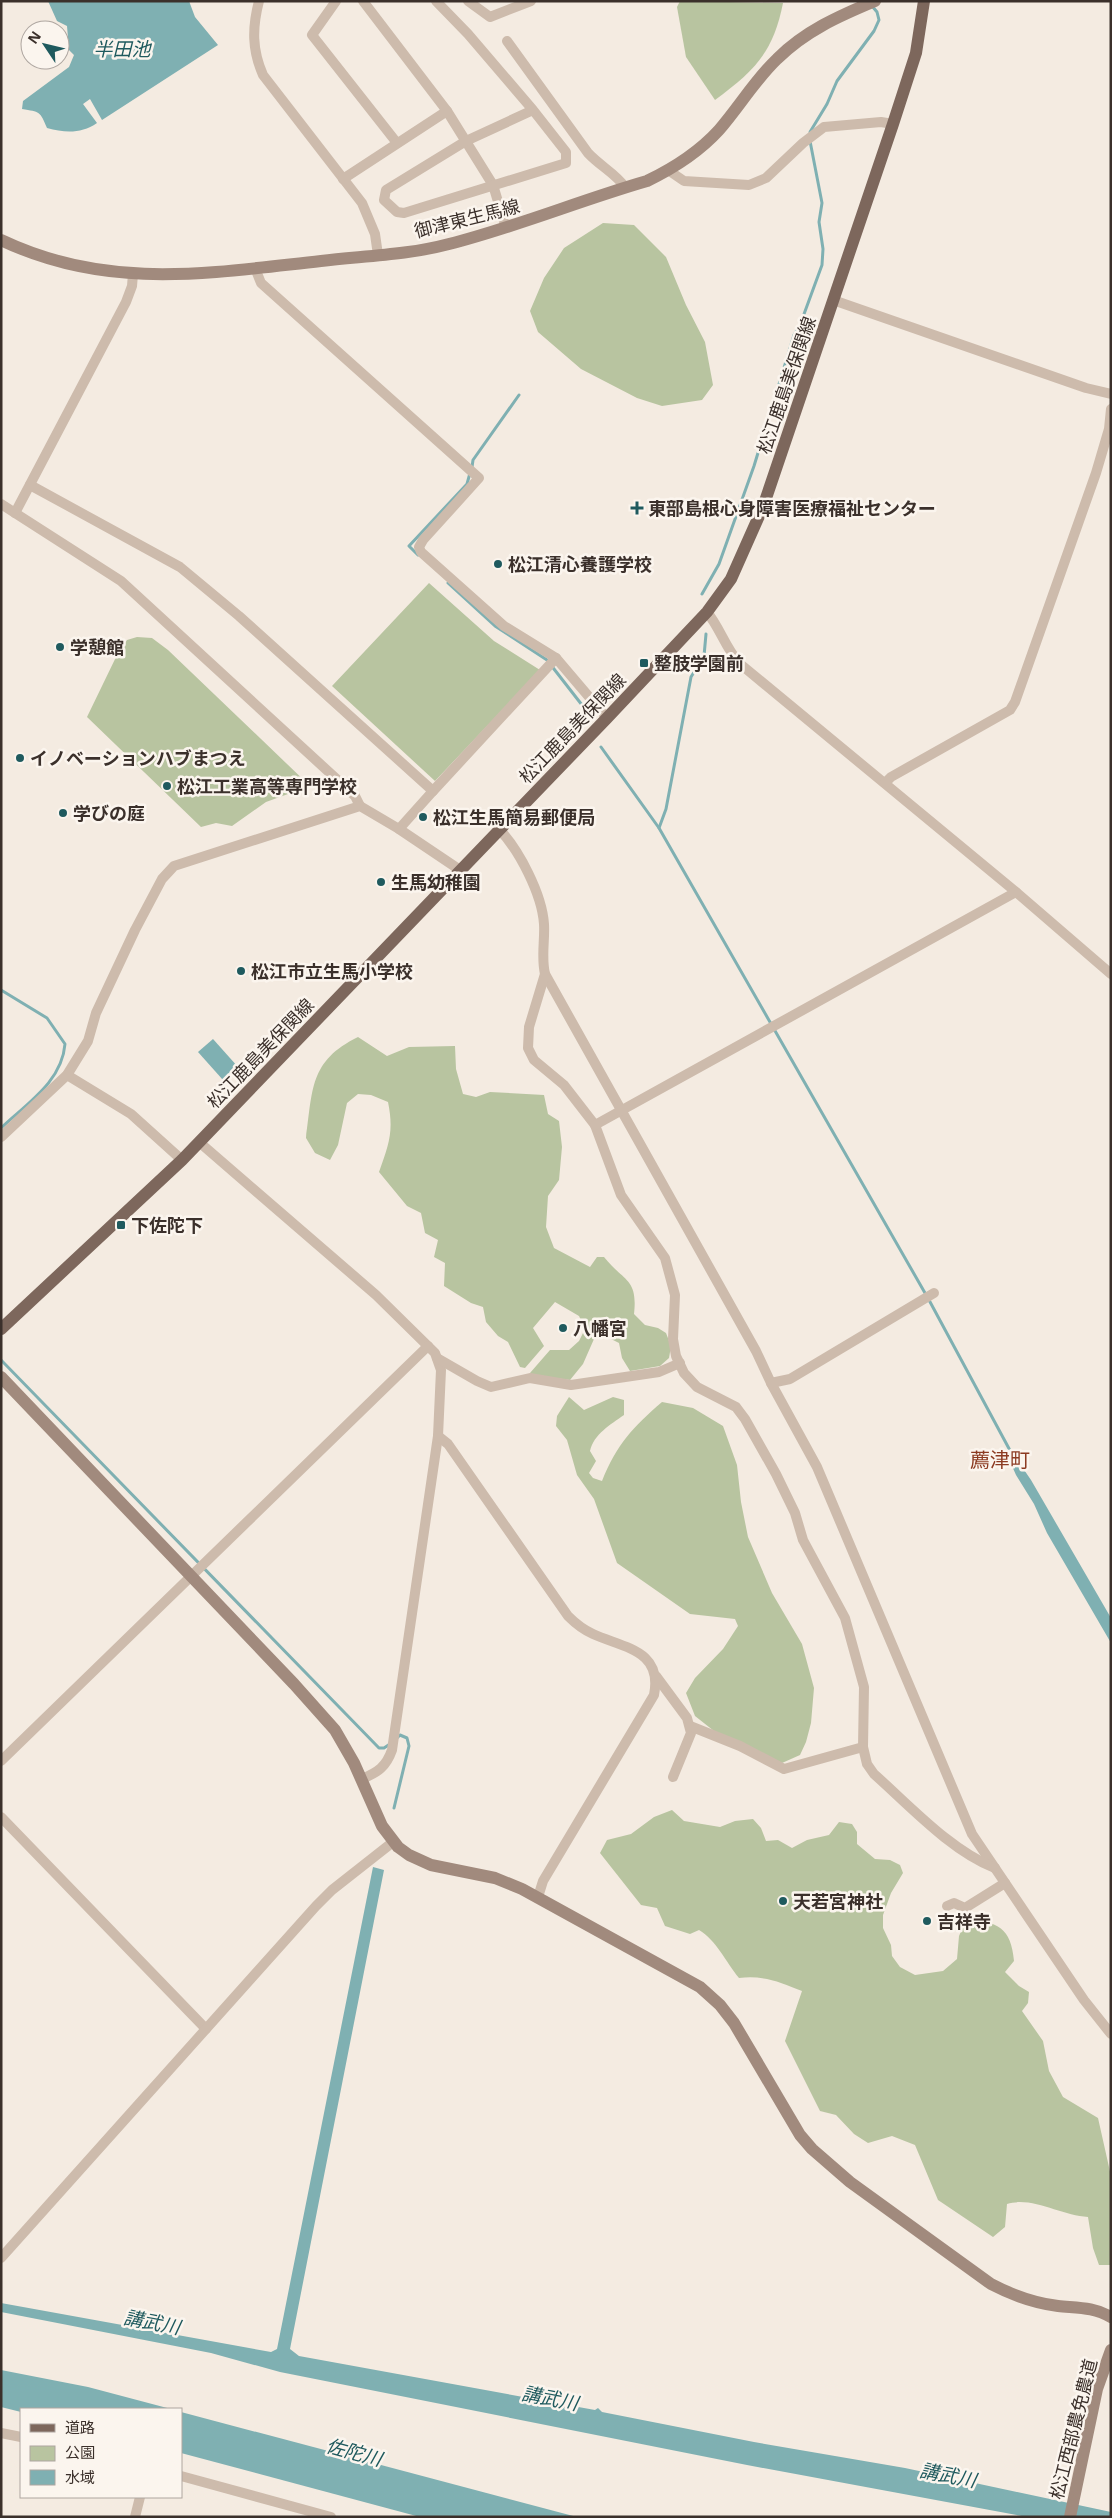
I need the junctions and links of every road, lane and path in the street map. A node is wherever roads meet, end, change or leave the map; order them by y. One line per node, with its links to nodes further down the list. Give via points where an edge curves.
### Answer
1 (259, 1): 16 (street, via 253,41 263,75)
2 (336, 1): 14 (street, via 312,35)
3 (363, 1): 11 (street)
4 (436, 1): 10 (street)
5 (468, 1): 6 (street, via 490,17)
6 (531, 1)
7 (924, 1): 12 (main road, 松江鹿島美保関線, via 916,53)
8 (869, 4): 15 (street, 御津東生馬線, via 840,15 802,36 776,59 718,131 696,152)
9 (507, 41): 18 (street, via 588,153)
10 (533, 110): 13 (street); 17 (street, via 566,152 566,163)
11 (447, 111): 13 (street); 14 (street)
12 (893, 124): 15 (street, via 881,122 824,127 766,178 749,185 684,181); 24 (main road, 松江鹿島美保関線)
13 (466, 141): 17 (street); 17 (street, via 386,190 384,200 397,212 404,213)
14 (397, 143): 16 (street)
15 (668, 170): 18 (street, 御津東生馬線, via 647,181)
16 (343, 179): 21 (street, via 362,203 375,234)
17 (493, 185): 19 (street)
18 (625, 187): 19 (street, 御津東生馬線)
19 (506, 228): 21 (street, 御津東生馬線, via 447,245)
20 (1, 240): 23 (street, 御津東生馬線, via 58,262 110,273)
21 (378, 255): 22 (street, 御津東生馬線)
22 (255, 268): 23 (street, 御津東生馬線, via 168,275); 31 (street, via 261,283 479,478 423,540 419,547 421,552 504,626)
23 (133, 274): 27 (street, via 126,302)
24 (833, 300): 25 (street); 30 (main road, 松江鹿島美保関線, via 764,507 731,580)
25 (1111, 394)
26 (1111, 409): 33 (street, via 1109,429 1096,473 1015,702 1010,710)
27 (30, 485): 29 (street); 34 (street, via 180,567)
28 (1, 504): 29 (street)
29 (15, 513): 35 (street, via 121,581 355,796)
30 (707, 612): 32 (main road, 松江鹿島美保関線); 33 (street, via 739,662)
31 (553, 662): 32 (street); 34 (street)
32 (607, 718): 36 (main road, 松江鹿島美保関線)
33 (885, 783): 39 (street)
34 (433, 791): 37 (street)
35 (360, 806): 37 (street); 42 (street, via 200,856 168,871 135,930 96,1012 88,1041)
36 (499, 829): 38 (main road, 松江鹿島美保関線); 40 (street, via 513,846 541,905)
37 (400, 830): 38 (street)
38 (460, 870): 46 (main road, 松江鹿島美保関線)
39 (1016, 892): 41 (street); 43 (street)
40 (545, 974): 43 (street); 44 (street, via 529,1027 528,1048 534,1060 564,1085)
41 (1111, 974)
42 (67, 1075): 45 (street); 47 (street, via 131,1114)
43 (621, 1112): 44 (street); 54 (street)
44 (595, 1125): 52 (street, via 621,1195 670,1270 675,1295 673,1339)
45 (1, 1137)
46 (199, 1142): 47 (main road, 松江鹿島美保関線); 50 (street, via 376,1295)
47 (182, 1160): 49 (main road, 松江鹿島美保関線)
48 (934, 1294): 54 (street, via 790,1379)
49 (1, 1329)
50 (428, 1346): 51 (street); 56 (street)
51 (437, 1358): 52 (street, via 491,1387 530,1378 571,1385 659,1372); 55 (street, via 441,1370)
52 (680, 1363): 59 (street, via 684,1373 697,1387 736,1407 786,1494 803,1540 845,1618 864,1687)
53 (1, 1377): 56 (street)
54 (771, 1383): 65 (street, via 817,1467 972,1834)
55 (438, 1436): 57 (street, via 448,1444 568,1616 593,1634 639,1653 650,1663); 62 (street, via 392,1750 387,1764)
56 (190, 1577): 60 (street); 62 (street, via 335,1730)
57 (656, 1676): 58 (street); 67 (street, via 654,1695 543,1881)
58 (690, 1726): 59 (street, via 740,1746 784,1769); 61 (street, via 691,1733)
59 (863, 1747): 65 (street, via 867,1764 874,1774 973,1858)
60 (1, 1761)
61 (673, 1777)
62 (362, 1779): 64 (street, via 382,1826)
63 (1, 1818): 69 (street)
64 (393, 1842): 67 (street, via 409,1855 431,1865 495,1878); 69 (street, via 321,1901)
65 (995, 1868): 66 (street)
66 (1005, 1883): 68 (street, via 965,1908 954,1903); 70 (street, via 1084,2000)
67 (538, 1897): 72 (street, via 676,1972 720,2005 800,2135 850,2182 991,2284 1016,2297 1056,2306 1092,2308)
68 (947, 1906)
69 (206, 2029): 71 (street)
70 (1111, 2034)
71 (1, 2258)
72 (1111, 2317)
73 (1111, 2350): 80 (street, 松江西部農免農道, via 1097,2389)
74 (1, 2432): 75 (street)
75 (20, 2437)
76 (182, 2476): 79 (street)
77 (140, 2498): 78 (street)
78 (135, 2517)
79 (331, 2517)
80 (1070, 2517)

